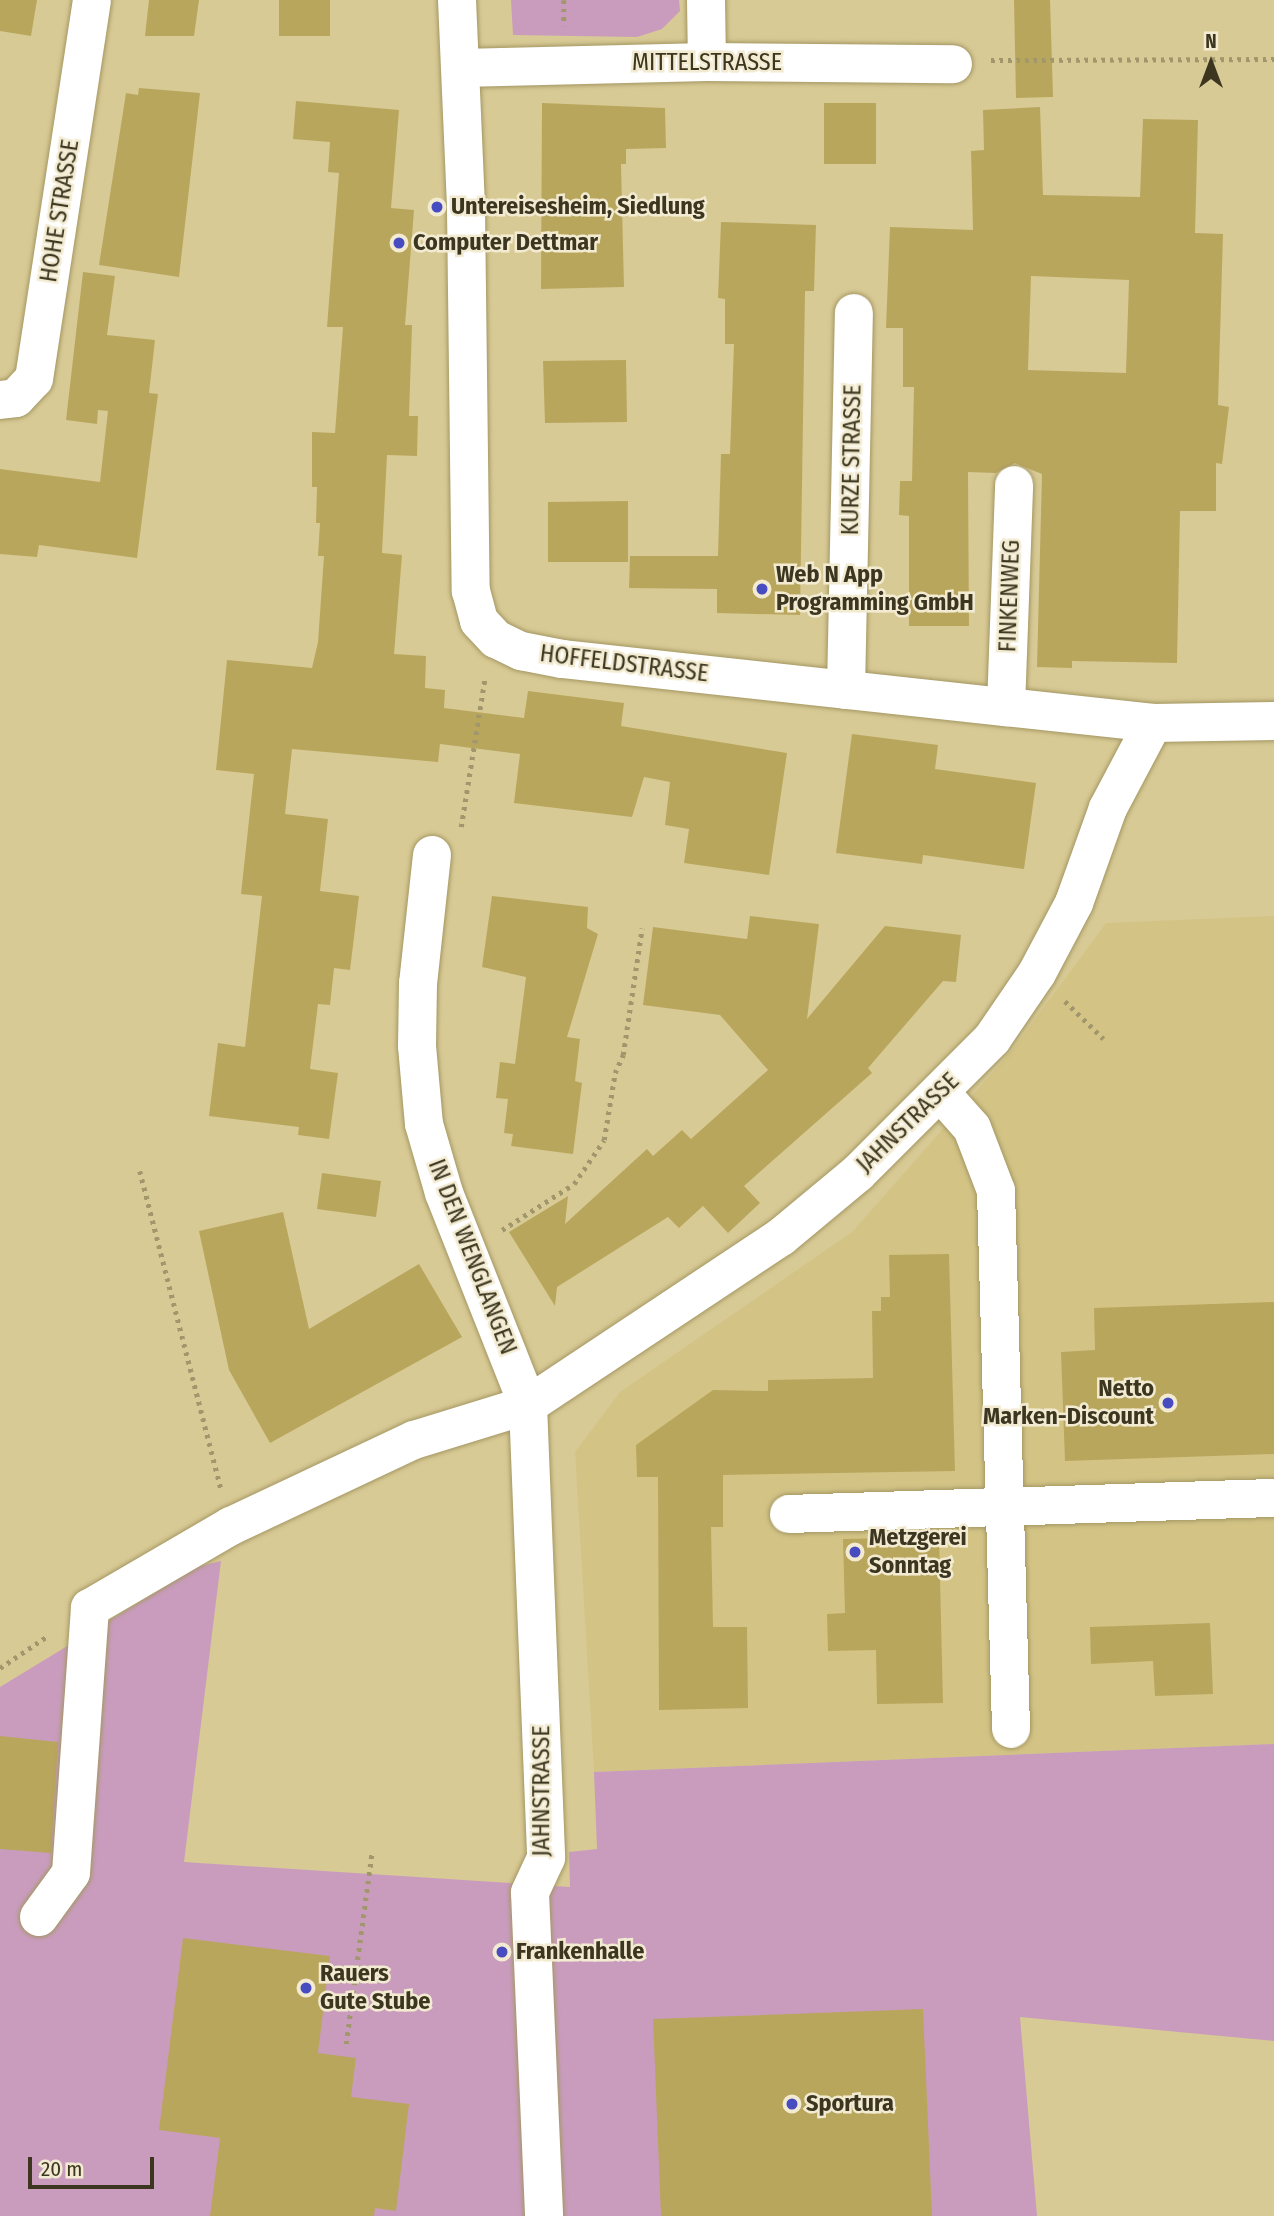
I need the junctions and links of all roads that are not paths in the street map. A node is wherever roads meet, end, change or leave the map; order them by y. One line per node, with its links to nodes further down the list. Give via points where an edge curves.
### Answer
1 (93, 0): 8 (street, HOHE STRASSE, via 34,379 16,398)
2 (457, 0): 6 (street)
3 (706, 0): 4 (street)
4 (707, 62): 5 (street, MITTELSTRASSE); 6 (street, MITTELSTRASSE)
5 (953, 64)
6 (461, 68): 10 (street, HOFFELDSTRASSE, via 471,591 479,621 496,639 521,651 562,659)
7 (855, 313): 10 (street, KURZE STRASSE)
8 (0, 400)
9 (1014, 485): 11 (street, FINKENWEG)
10 (846, 690): 11 (street, HOFFELDSTRASSE)
11 (1006, 707): 13 (street, HOFFELDSTRASSE)
12 (1274, 721): 13 (street, HOFFELDSTRASSE)
13 (1153, 723): 15 (street, JAHNSTRASSE, via 1108,808 1074,903 1037,973 992,1039)
14 (432, 855): 16 (street, IN DEN WENGLANGEN, via 418,983 423,1111 444,1194)
15 (940, 1092): 16 (street, JAHNSTRASSE, via 858,1172 781,1237); 18 (street, via 972,1128 996,1191)
16 (528, 1405): 21 (street, JAHNSTRASSE, via 414,1440 231,1526 90,1608 71,1873); 22 (street, JAHNSTRASSE, via 547,1858 530,1893)
17 (1274, 1499): 18 (street)
18 (1004, 1509): 19 (street); 20 (street)
19 (789, 1514)
20 (1011, 1729)
21 (39, 1917)
22 (544, 2216)

